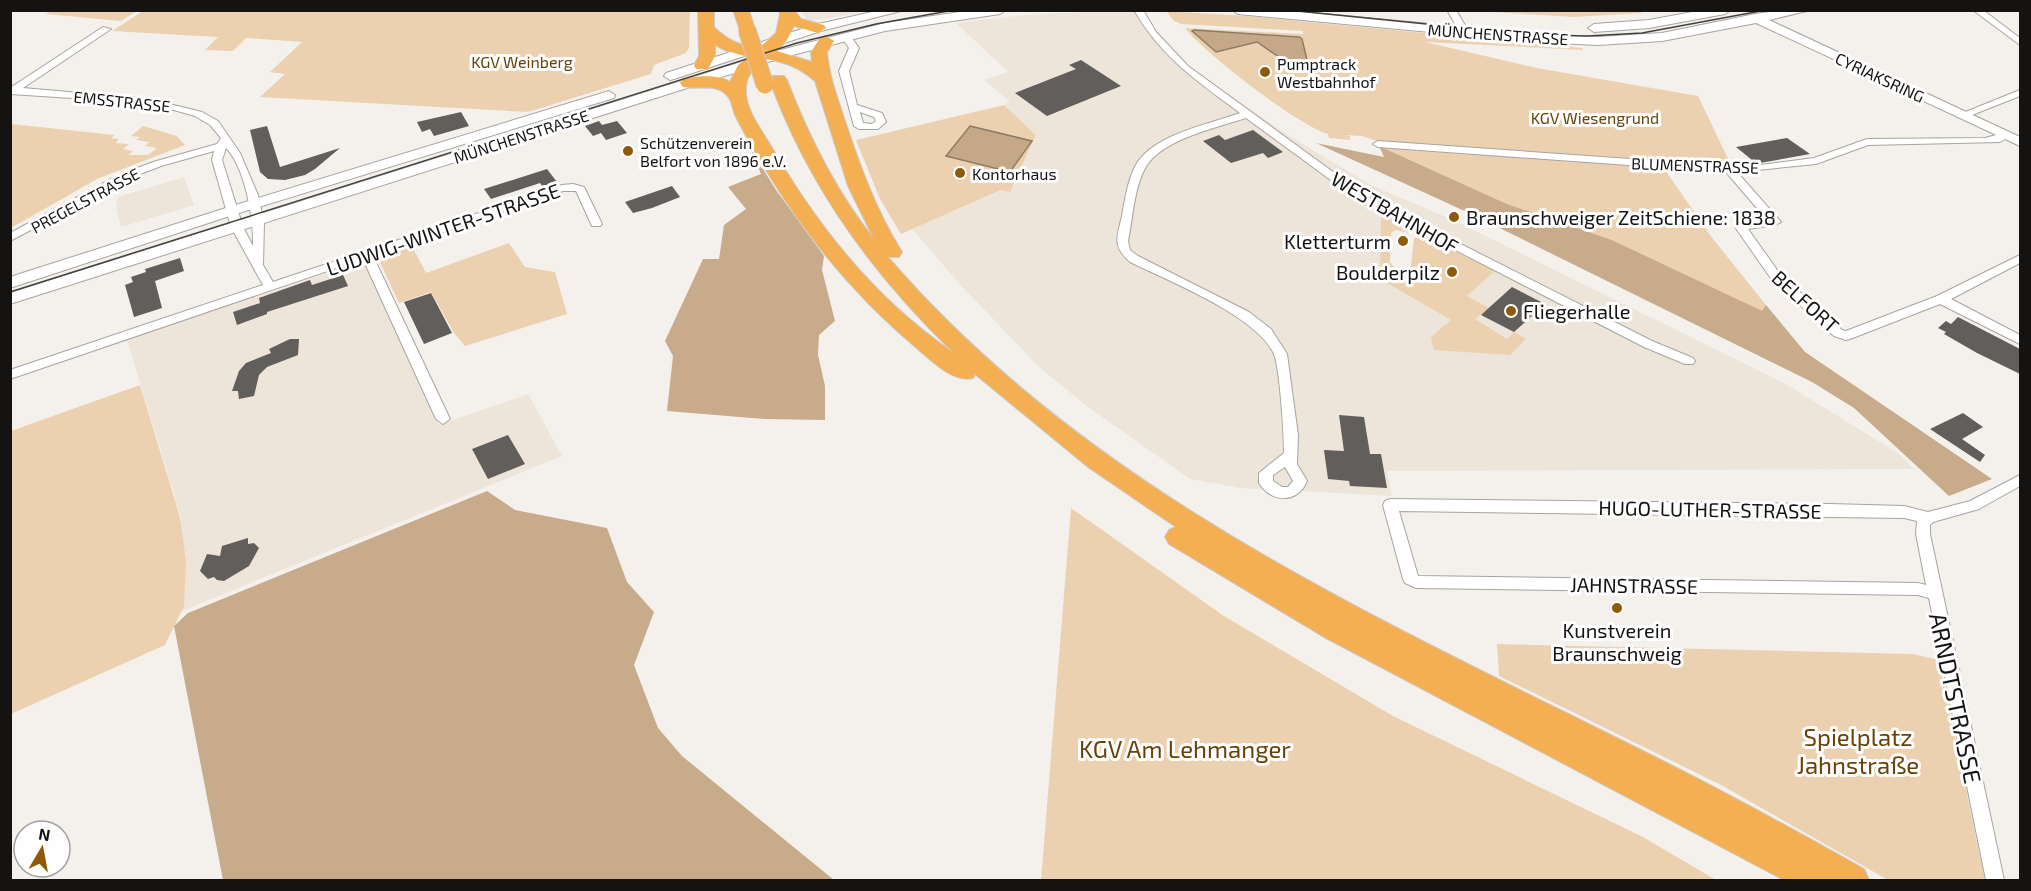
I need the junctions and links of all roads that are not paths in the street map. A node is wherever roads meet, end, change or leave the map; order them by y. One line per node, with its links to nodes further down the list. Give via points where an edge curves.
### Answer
1 (706, 10): 17 (highway)
2 (741, 10): 15 (highway)
3 (899, 10): 19 (main road, MÜNCHENSTRASSE)
4 (1000, 10): 20 (main road, MÜNCHENSTRASSE)
5 (1138, 10): 31 (street, WESTBAHNHOF, via 1152,33 1185,69)
6 (1238, 10): 18 (main road, MÜNCHENSTRASSE)
7 (1347, 10): 13 (main road, MÜNCHENSTRASSE)
8 (1725, 10): 13 (main road, MÜNCHENSTRASSE, via 1603,28 1566,28)
9 (1740, 10): 14 (main road, CYRIAKSRING)
10 (1805, 10): 14 (main road, MÜNCHENSTRASSE)
11 (1977, 10): 21 (street)
12 (786, 13): 19 (highway); 22 (highway, via 783,34)
13 (1455, 15): 18 (street)
14 (1761, 15): 18 (main road, MÜNCHENSTRASSE, via 1671,35 1626,40 1563,40); 30 (main road, CYRIAKSRING); 32 (main road, CYRIAKSRING)
15 (753, 22): 52 (highway, bridge, via 771,83 808,180 867,268 899,304)
16 (106, 29): 26 (street)
17 (707, 29): 22 (highway, via 716,41); 23 (highway, via 707,56)
18 (1464, 32)
19 (822, 35): 20 (main road, MÜNCHENSTRASSE); 22 (main road, MÜNCHENSTRASSE); 22 (main road, MÜNCHENSTRASSE, via 804,47); 24 (highway)
20 (846, 36): 29 (street, via 854,48 844,71)
21 (2020, 42)
22 (767, 50): 23 (main road, MÜNCHENSTRASSE); 24 (highway, via 805,63); 25 (main road, MÜNCHENSTRASSE); 28 (highway, via 739,76)
23 (702, 65): 37 (main road, MÜNCHENSTRASSE)
24 (822, 78): 52 (highway, via 848,166 870,216)
25 (689, 82): 28 (highway, via 719,82); 39 (main road, MÜNCHENSTRASSE)
26 (12, 91): 33 (street, EMSSTRASSE, via 174,106 214,123)
27 (2020, 93): 30 (street)
28 (737, 94): 52 (highway, via 785,186 833,252 933,352)
29 (853, 107)
30 (1968, 113): 32 (main road, CYRIAKSRING)
31 (1247, 114): 51 (street, WESTBAHNHOF, via 1381,208); 55 (street, via 1173,141 1146,158 1139,170 1122,241 1125,251 1134,259 1245,315 1267,332 1281,354 1291,435)
32 (2014, 136): 34 (main road, CYRIAKSRING); 36 (street, BLUMENSTRASSE, via 1984,141 1867,142 1816,161)
33 (225, 142): 37 (street, EMSSTRASSE); 38 (street, via 217,160); 42 (street, PREGELSTRASSE, via 110,183)
34 (2020, 142)
35 (1378, 144): 36 (street, BLUMENSTRASSE)
36 (1729, 169): 49 (street, BELFORT, via 1775,222 1741,227 1776,277 1838,333 1853,335)
37 (255, 204): 38 (main road, MÜNCHENSTRASSE); 39 (street, EMSSTRASSE)
38 (234, 210): 41 (street); 46 (main road, MÜNCHENSTRASSE)
39 (258, 220): 41 (main road, MÜNCHENSTRASSE); 45 (street)
40 (596, 224): 43 (street, LUDWIG-WINTER-STRASSE, via 584,194 568,187)
41 (237, 227): 45 (street); 48 (main road, MÜNCHENSTRASSE)
42 (10, 238)
43 (367, 255): 47 (street, LUDWIG-WINTER-STRASSE); 54 (street)
44 (2020, 259): 49 (street)
45 (259, 263): 47 (street)
46 (10, 283)
47 (270, 288): 53 (street, LUDWIG-WINTER-STRASSE)
48 (10, 299)
49 (1941, 299): 50 (street)
50 (2020, 340)
51 (1689, 361)
52 (972, 369): 60 (highway, via 1006,409 1101,484 1246,581 1374,652); 61 (highway, via 1177,517 1256,566 1362,626 1732,812)
53 (10, 375)
54 (443, 419)
55 (1289, 456)
56 (2020, 480): 58 (street, HUGO-LUTHER-STRASSE, via 1965,508)
57 (1390, 505): 58 (street, HUGO-LUTHER-STRASSE, via 1904,512); 59 (street, JAHNSTRASSE, via 1410,579 1416,582)
58 (1929, 518): 59 (street, ARNDTSTRASSE, via 1923,524 1923,534)
59 (1934, 593): 62 (street, ARNDTSTRASSE)
60 (1815, 880)
61 (1853, 880)
62 (1995, 880)

